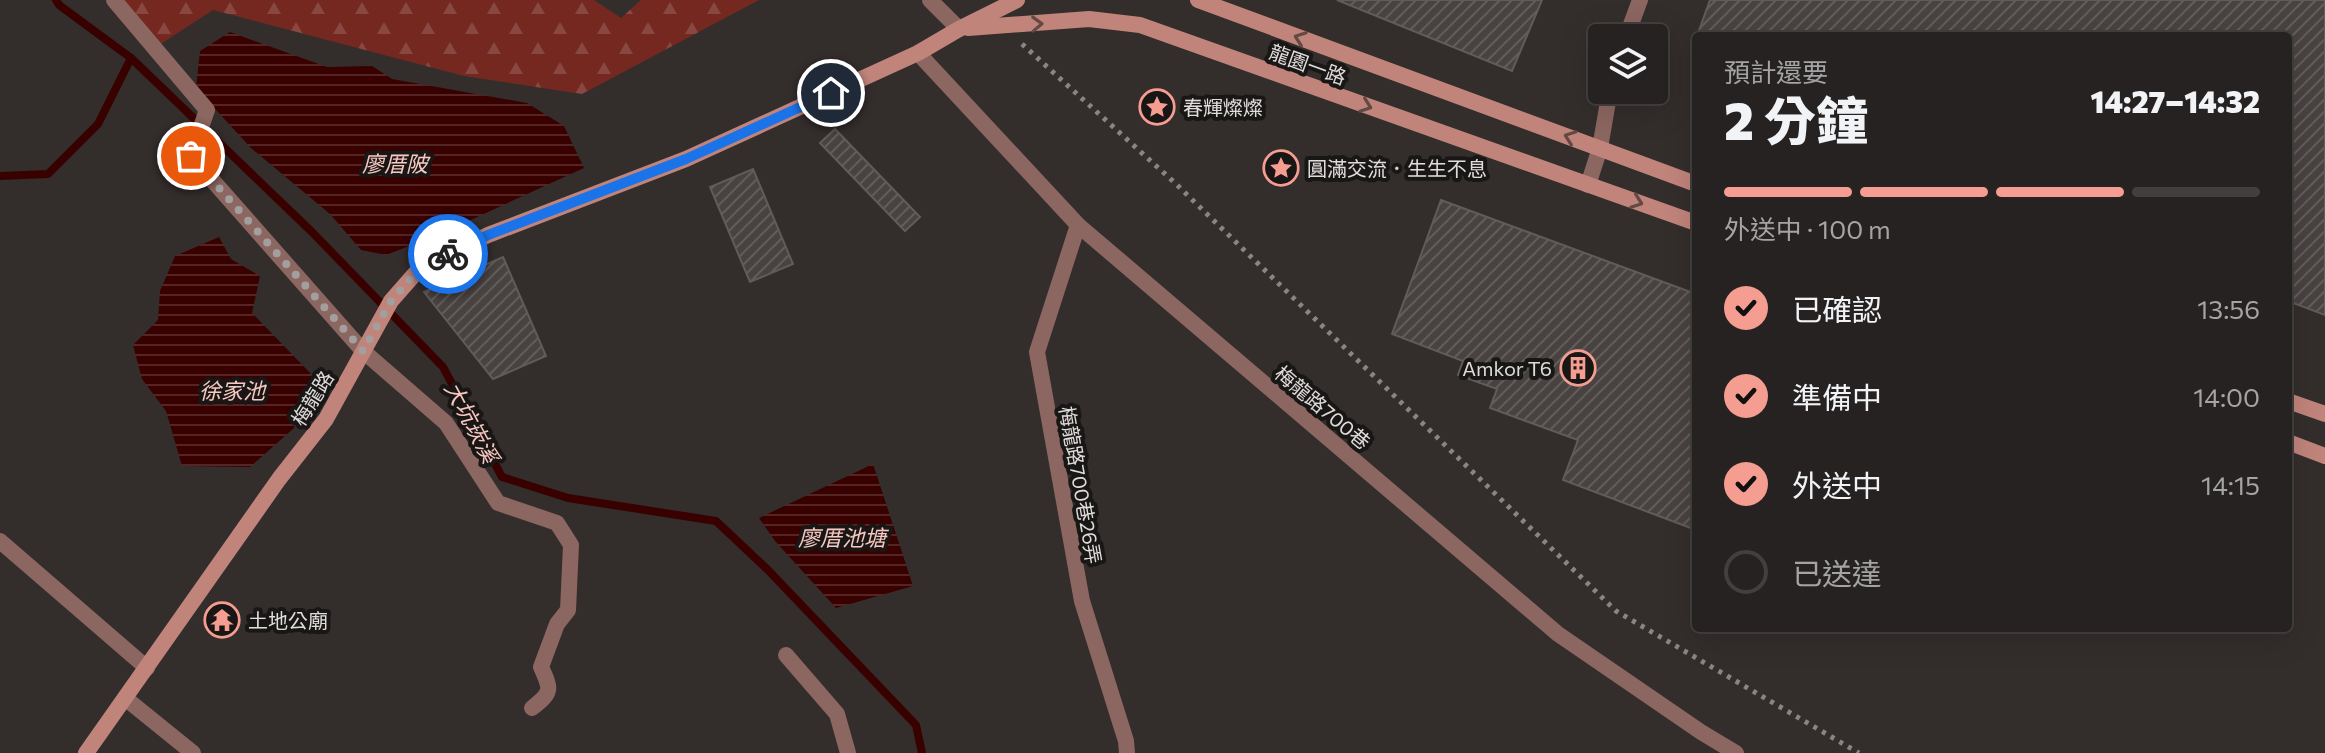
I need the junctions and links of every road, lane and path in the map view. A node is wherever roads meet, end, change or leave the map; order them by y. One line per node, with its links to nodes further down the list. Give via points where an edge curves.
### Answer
1 (114, 0): 16 (street, via 207,110 191,156)
2 (930, 0): 8 (street)
3 (1017, 0): 8 (street)
4 (1198, 0): 11 (street, 龍園一路, one-way to 4)
5 (1640, 0): 6 (street)
6 (1631, 24)
7 (1002, 25): 8 (street, 龍園一路); 13 (street, 龍園一路, one-way to 13, via 1089,19 1140,25); 31 (path, via 1175,183 1616,611)
8 (959, 29): 9 (street, 梅龍路)
9 (918, 53): 15 (street, 梅龍路700巷); 16 (street, 梅龍路, via 686,159 488,235 420,268 391,301)
10 (1608, 104): 11 (street)
11 (1600, 148): 12 (street, 龍園一路); 13 (street)
12 (1692, 182)
13 (1588, 185): 14 (street, 龍園一路, one-way to 14)
14 (1692, 222)
15 (1078, 225): 29 (street, 梅龍路700巷26弄, via 1037,352 1082,601); 30 (street, 梅龍路700巷, via 1558,634)
16 (363, 351): 23 (street, 梅龍路, via 326,419); 25 (street, via 446,423 498,503 557,523 571,545 568,610 541,667 550,686 547,697)
17 (2292, 402): 18 (street)
18 (2325, 414)
19 (2292, 444): 20 (street)
20 (2325, 456)
21 (0, 541): 23 (street)
22 (786, 655): 28 (street, via 837,714)
23 (147, 668): 24 (street, 梅龍路)
24 (125, 698): 26 (street, 梅龍路); 27 (street)
25 (532, 708)
26 (86, 753)
27 (193, 753)
28 (848, 753)
29 (1127, 753)
30 (1736, 753)
31 (1859, 753)

